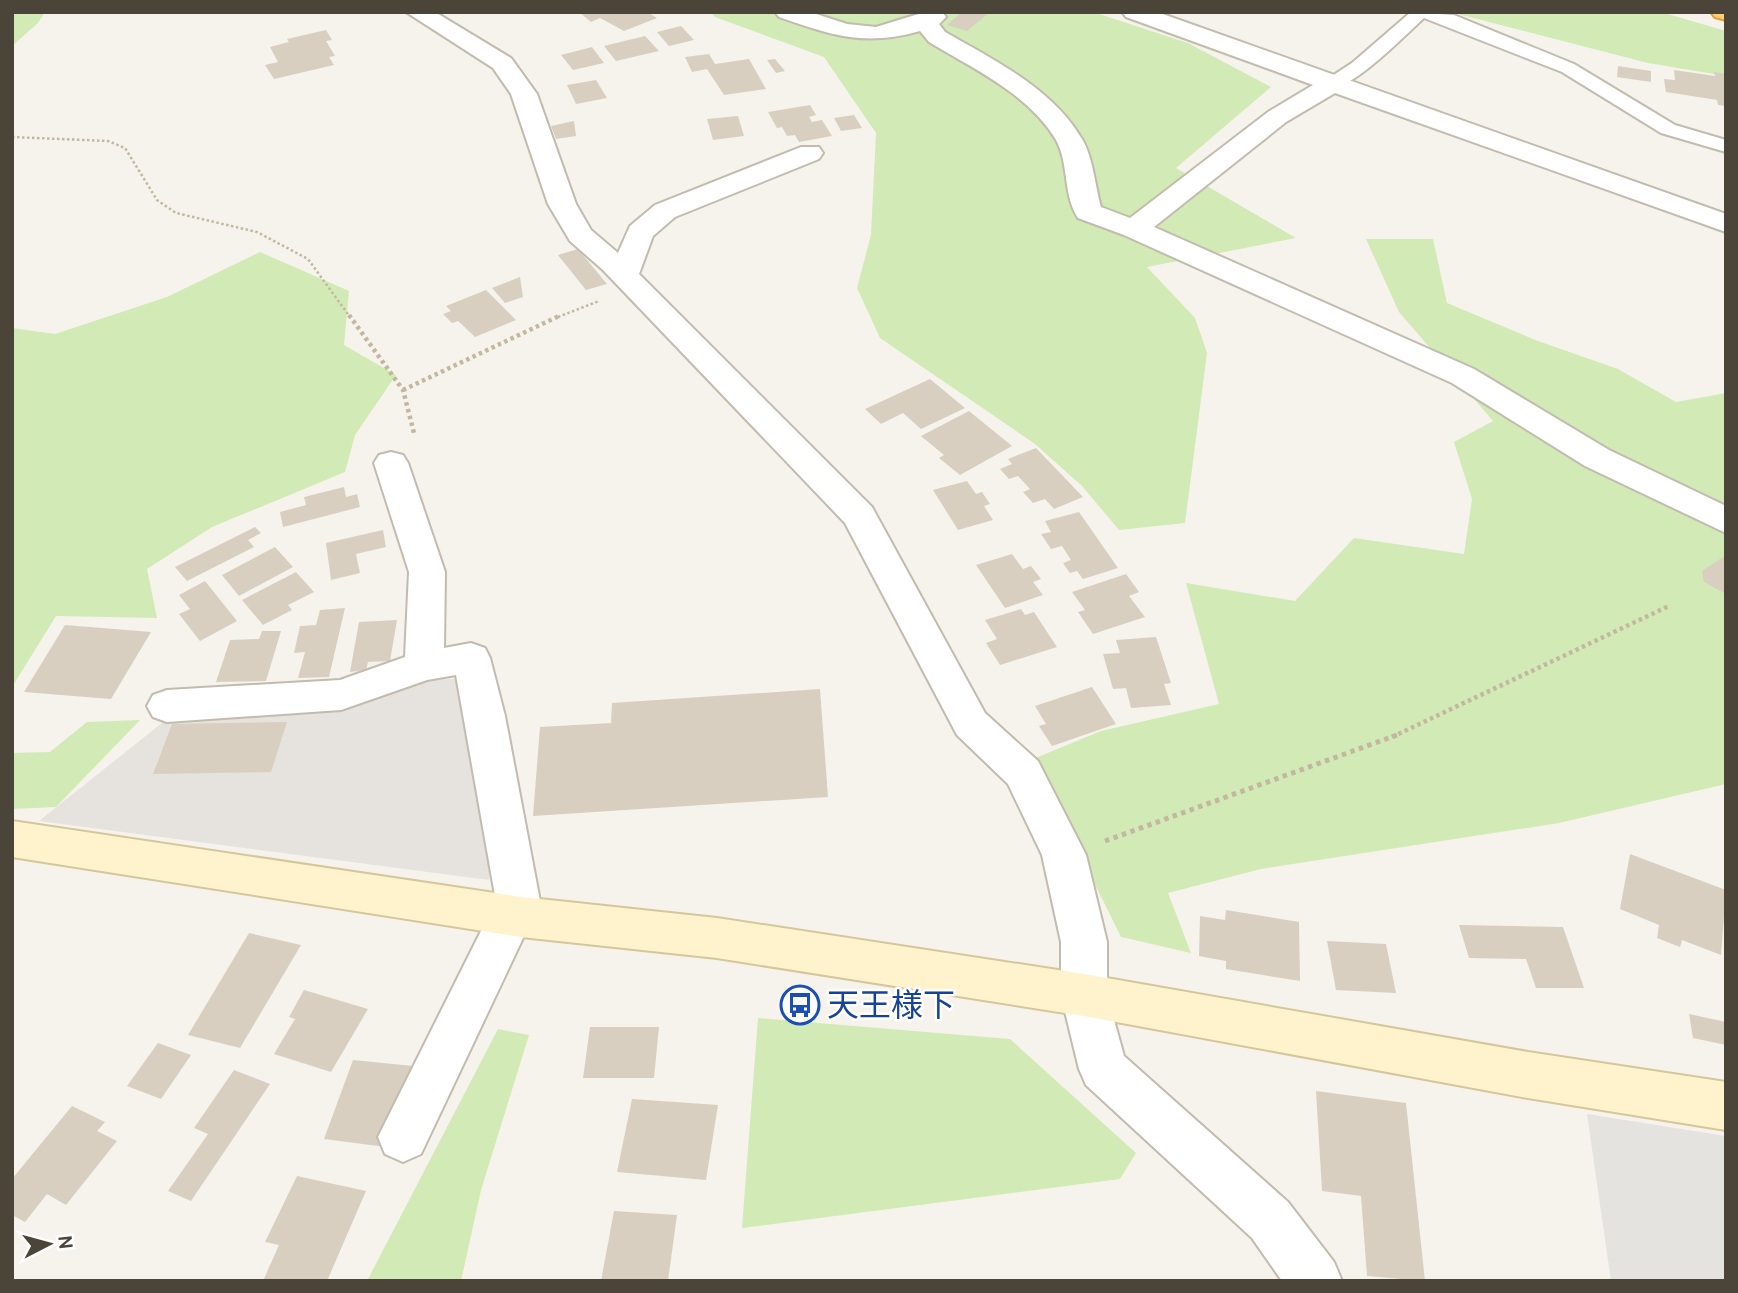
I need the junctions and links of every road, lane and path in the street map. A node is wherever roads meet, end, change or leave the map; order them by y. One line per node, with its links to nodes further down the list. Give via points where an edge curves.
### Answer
1 (418, 12): 12 (street, via 502,63 524,94 562,204 580,235)
2 (787, 12): 5 (street, via 849,33 888,34)
3 (1134, 12): 6 (street)
4 (1422, 12): 6 (lane); 8 (lane, via 1568,68 1668,129)
5 (932, 17): 11 (street, via 937,37 1010,80 1070,141 1088,212)
6 (1332, 84): 10 (street); 11 (street, via 1277,117)
7 (12, 137): 13 (path, via 108,141 125,148 157,201 176,213 257,232 308,259)
8 (1726, 146)
9 (810, 153): 12 (street, via 665,211 640,232)
10 (1726, 224)
11 (1134, 229): 15 (street, via 1463,376 1597,458)
12 (630, 281): 13 (path); 20 (street, via 859,516 971,724 1023,773)
13 (403, 390): 14 (path)
14 (404, 453): 17 (street, via 427,572)
15 (1726, 521)
16 (1669, 606): 20 (path, via 1397,735)
17 (424, 666): 18 (street, via 341,695); 21 (street, via 471,658 485,716)
18 (167, 706)
19 (12, 839): 21 (street)
20 (1064, 855): 22 (street, via 1084,942)
21 (516, 916): 22 (street, via 717,938); 24 (street)
22 (1084, 995): 23 (street); 25 (street, via 1103,1069 1270,1220)
23 (1726, 1106)
24 (403, 1137)
25 (1315, 1281)

